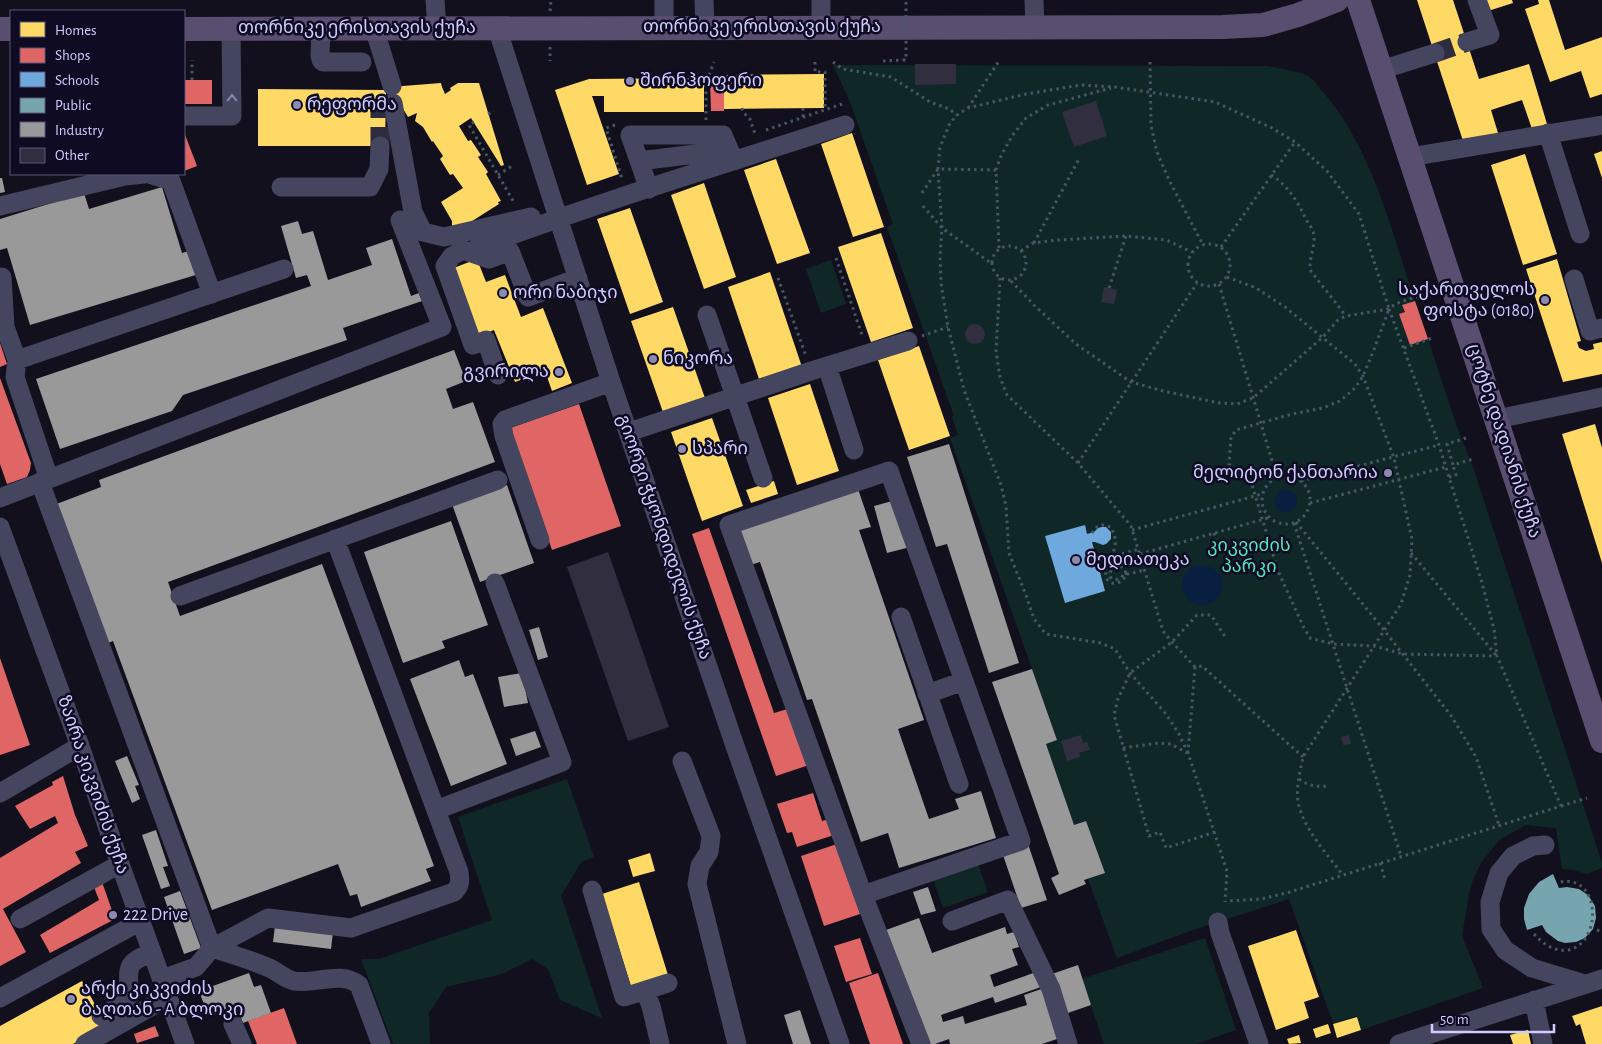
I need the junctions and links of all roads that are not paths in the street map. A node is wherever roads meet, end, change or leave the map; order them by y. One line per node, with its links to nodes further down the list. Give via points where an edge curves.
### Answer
1 (435, 0): 13 (street)
2 (664, 0): 15 (street)
3 (704, 0): 16 (street)
4 (821, 0): 9 (street)
5 (1034, 0): 10 (street)
6 (1337, 0): 10 (main road, თორნიკე ერისთავის ქუჩა, via 1263,25)
7 (1358, 0): 22 (main road, ცოტნე დადიანის ქუჩა)
8 (1477, 0): 19 (street, via 1490,35)
9 (821, 27): 10 (main road, თორნიკე ერისთავის ქუჩა); 16 (main road, თორნიკე ერისთავის ქუჩა)
10 (1035, 27)
11 (321, 28): 12 (main road, თორნიკე ერისთავის ქუჩა); 18 (main road, თორნიკე ერისთავის ქუჩა); 21 (street, via 320,56 323,62)
12 (374, 28): 13 (main road, თორნიკე ერისთავის ქუჩა); 39 (street, via 384,60 412,212 422,232 444,237)
13 (437, 28): 14 (main road, თორნიკე ერისთავის ქუჩა)
14 (497, 28): 15 (main road, თორნიკე ერისთავის ქუჩა); 39 (street, გიორგი ჭყონდიდელის ქუჩა)
15 (664, 28): 16 (main road, თორნიკე ერისთავის ქუჩა)
16 (704, 28)
17 (185, 29): 18 (main road, თორნიკე ერისთავის ქუჩა)
18 (231, 29): 23 (street, one-way to 18, via 232,116)
19 (1467, 42)
20 (1435, 53): 22 (street)
21 (362, 62)
22 (1381, 70): 31 (main road, ცოტნე დადიანის ქუჩა)
23 (185, 116)
24 (1602, 124): 26 (street)
25 (845, 125): 30 (street)
26 (1548, 133): 31 (street); 41 (street)
27 (674, 135): 29 (street); 30 (street, via 723,135); 32 (street, via 630,135)
28 (380, 146): 36 (street, via 379,169 370,187)
29 (677, 156): 30 (street); 32 (street); 35 (street)
30 (731, 156): 35 (street)
31 (1410, 157): 57 (main road, ცოტნე დადიანის ქუჩა)
32 (639, 161): 37 (street)
33 (134, 175): 38 (street)
34 (152, 175): 47 (street, via 171,182)
35 (680, 179): 37 (street)
36 (281, 188)
37 (649, 189): 39 (street)
38 (0, 206)
39 (558, 214): 42 (street); 45 (street, გიორგი ჭყონდიდელის ქუჩა)
40 (400, 220): 62 (street, via 442,327)
41 (1580, 234)
42 (477, 248)
43 (284, 269): 47 (street)
44 (2, 277): 51 (street, via 5,326)
45 (578, 278): 53 (street, via 528,297 510,251 490,258 464,250 452,256 445,266 473,345 486,340); 54 (street, გიორგი ჭყონდიდელის ქუჩა)
46 (1574, 279): 49 (street, via 1590,331)
47 (212, 294): 51 (street)
48 (707, 315): 55 (street)
49 (1602, 328)
50 (908, 341): 52 (street)
51 (17, 360): 62 (street, via 15,377)
52 (819, 368): 55 (street); 59 (street)
53 (498, 375)
54 (611, 382): 58 (street, გიორგი ჭყონდიდელის ქუჩა); 66 (street, via 505,420 502,424)
55 (735, 396): 58 (street); 60 (street)
56 (1602, 397): 57 (street)
57 (1497, 419): 73 (main road, ცოტნე დადიანის ქუჩა)
58 (629, 432): 104 (street, გიორგი ჭყონდიდელის ქუჩა)
59 (854, 450)
60 (763, 478)
61 (498, 480): 65 (street)
62 (45, 481): 63 (street); 87 (street)
63 (0, 498)
64 (0, 527): 67 (street, ზაირა კიკვიძის ქუჩა)
65 (334, 539): 69 (street); 78 (street)
66 (540, 540)
67 (5, 555): 74 (street, ზაირა კიკვიძის ქუჩა)
68 (495, 583): 78 (street, via 562,762)
69 (180, 596)
70 (901, 617): 72 (street)
71 (964, 681): 72 (street); 82 (street, via 1020,841); 82 (street, via 889,471 729,525)
72 (927, 694): 76 (street)
73 (1602, 741)
74 (80, 746): 77 (street); 80 (street, ზაირა კიკვიძის ქუჩა)
75 (682, 761): 103 (street, via 711,836 709,852 700,866 697,884)
76 (959, 784)
77 (0, 793)
78 (436, 810): 87 (street, via 459,872 459,887 454,892 351,928 268,918)
79 (1545, 845): 89 (street, via 1532,846 1514,856 1498,873 1490,902 1491,928 1505,950 1532,968)
80 (120, 864): 83 (street); 84 (street, ზაირა კიკვიძის ქუჩა)
81 (592, 890): 92 (street, via 624,997)
82 (863, 896): 105 (street)
83 (20, 919)
84 (141, 921): 88 (street, ზაირა კიკვიძის ქუჩა); 93 (street)
85 (952, 921): 106 (street, via 1008,900 1051,989)
86 (1218, 922): 108 (street)
87 (212, 948): 91 (street, via 196,967); 101 (street, via 269,967 294,981 354,980)
88 (152, 952): 91 (street, ზაირა კიკვიძის ქუჩა); 95 (street, via 130,965 130,995 127,1000)
89 (1594, 981): 94 (street)
90 (668, 984): 92 (street)
91 (165, 988): 98 (street); 99 (street, ზაირა კიკვიძის ქუჩა)
92 (645, 991): 102 (street)
93 (0, 998)
94 (1534, 1000): 109 (street); 110 (street)
95 (102, 1016)
96 (1072, 1022): 107 (street)
97 (233, 1024): 100 (street)
98 (85, 1044)
99 (185, 1044)
100 (242, 1044)
101 (381, 1044)
102 (660, 1044)
103 (737, 1044)
104 (840, 1044)
105 (921, 1044)
106 (1068, 1044)
107 (1080, 1044)
108 (1259, 1044)
109 (1399, 1044)
110 (1543, 1044)

